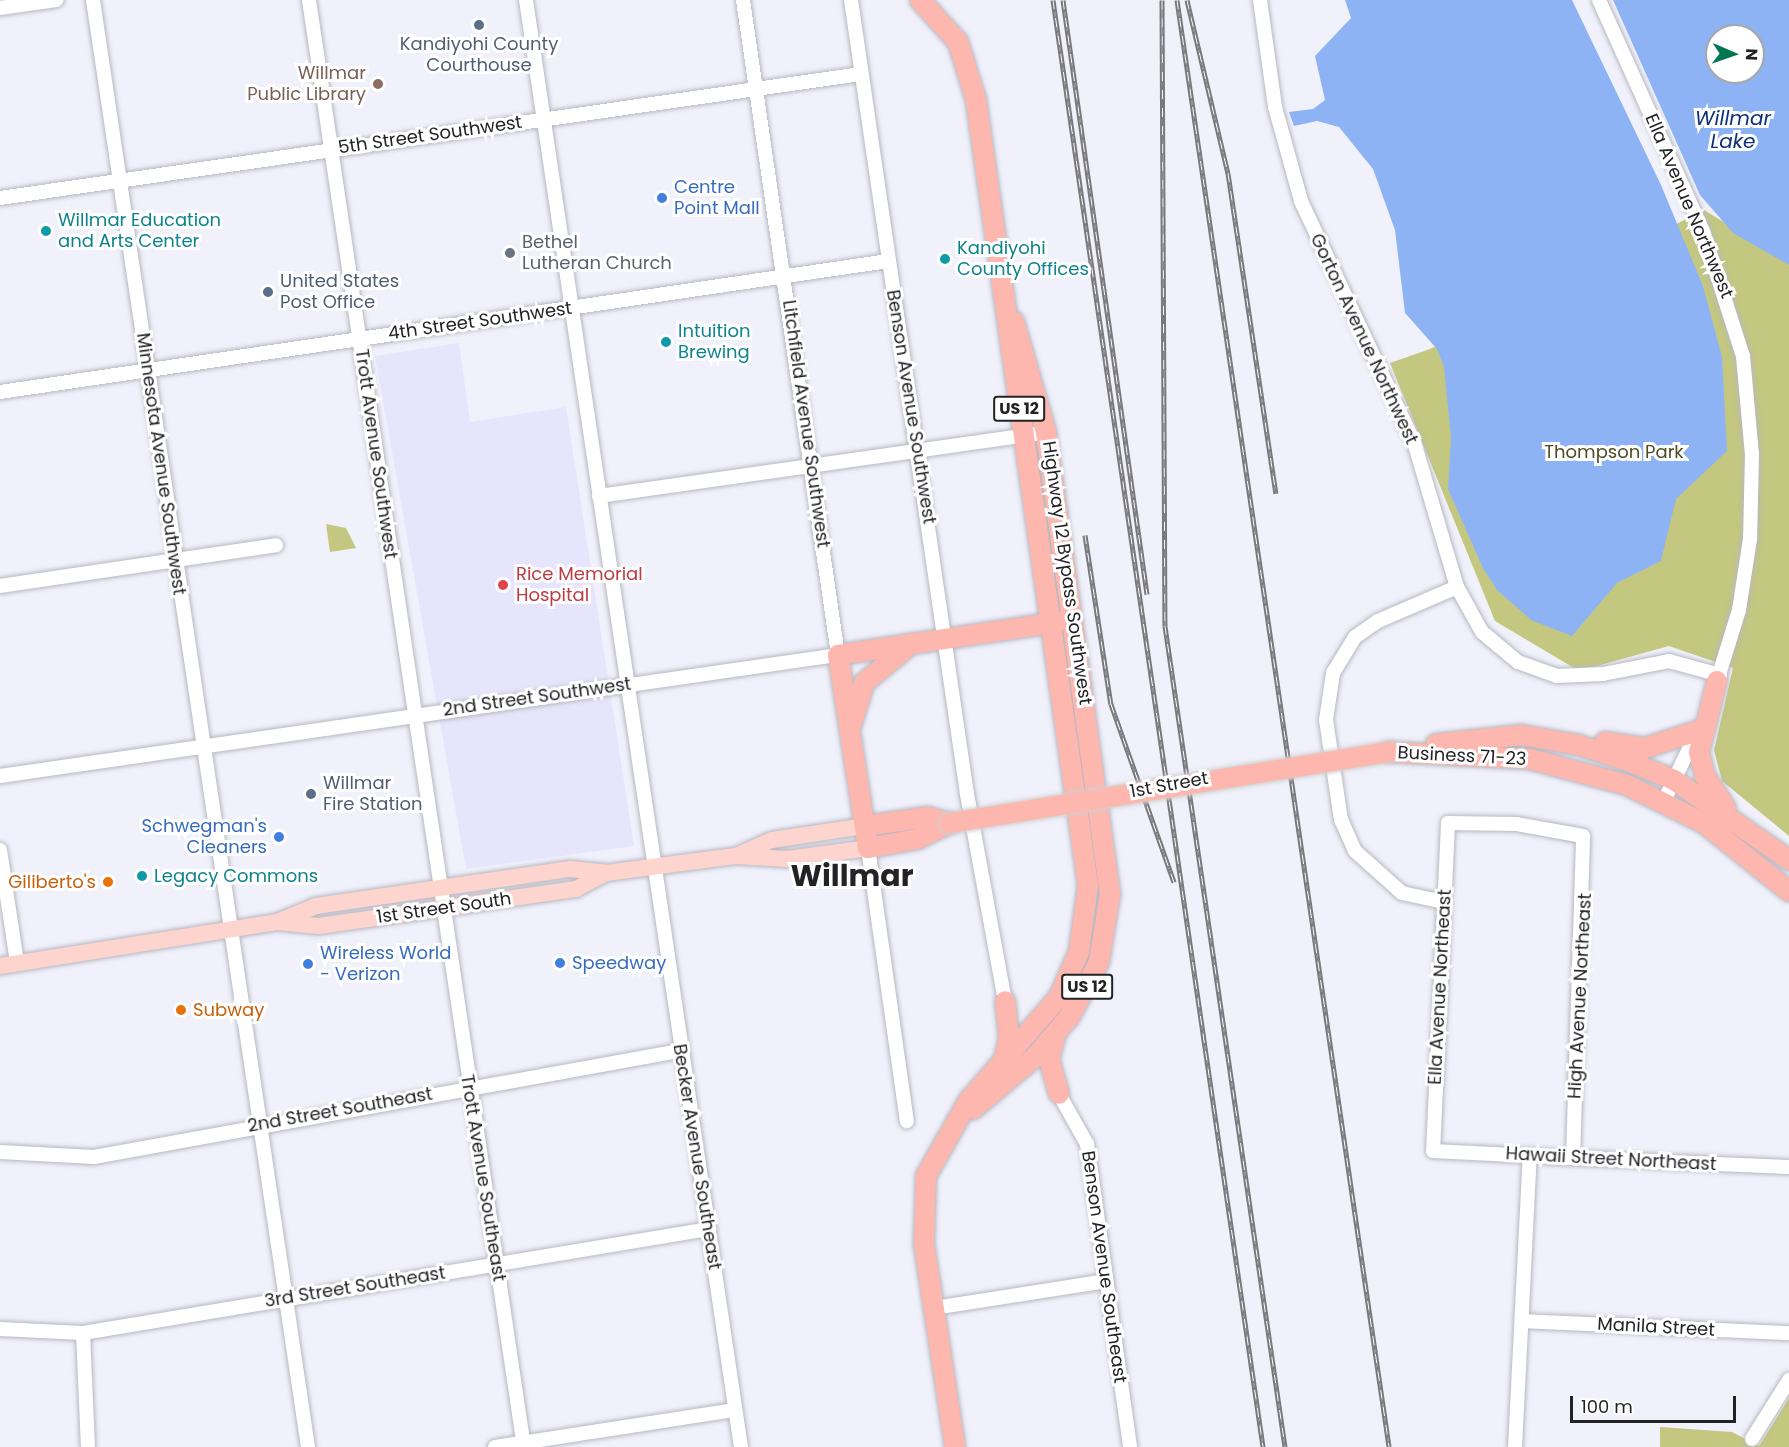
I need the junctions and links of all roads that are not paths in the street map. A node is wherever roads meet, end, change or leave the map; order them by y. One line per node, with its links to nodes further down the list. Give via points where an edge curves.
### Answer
1 (56, 0): 10 (street)
2 (93, 0): 15 (street, Minnesota Avenue Southwest)
3 (309, 0): 14 (street, Trott Avenue Southwest)
4 (526, 0): 13 (street, Becker Avenue Southeast)
5 (743, 0): 12 (street, Litchfield Avenue Southwest)
6 (851, 0): 11 (street, Benson Avenue Southwest)
7 (920, 0): 19 (highway, Highway 12 Bypass Southwest / US 12, via 950,31 969,66)
8 (1260, 0): 32 (street, Gorton Avenue Northwest, via 1275,107 1301,201 1414,442)
9 (1599, 0): 37 (street, Ella Avenue Northwest, via 1712,252 1743,356 1752,443 1750,539)
10 (0, 8)
11 (861, 75): 12 (street, 5th Street Southwest); 17 (street, Benson Avenue Southwest)
12 (757, 88): 13 (street, 5th Street Southwest); 18 (street, Litchfield Avenue Southwest)
13 (543, 119): 14 (street, 5th Street Southwest); 20 (street, Becker Avenue Southeast)
14 (331, 150): 15 (street, 5th Street Southwest); 21 (street, Trott Avenue Southwest)
15 (119, 181): 16 (street, 5th Street Southwest); 22 (street, Minnesota Avenue Southwest)
16 (0, 198)
17 (888, 261): 18 (street, 4th Street Southwest); 26 (street, Benson Avenue Southwest)
18 (785, 276): 20 (street, 4th Street Southwest); 27 (street, Litchfield Avenue Southwest)
19 (1003, 290): 24 (highway, Highway 12 Bypass Southwest / US 12, via 1035,382); 25 (highway, Highway 12 Bypass Southwest / US 12)
20 (571, 308): 21 (street, 4th Street Southwest); 28 (street, Becker Avenue Southeast)
21 (359, 339): 22 (street, 4th Street Southwest); 39 (street, Trott Avenue Southwest)
22 (147, 370): 23 (street, 4th Street Southwest); 30 (street, Minnesota Avenue Southwest)
23 (0, 392)
24 (1046, 432): 25 (street); 33 (highway, Highway 12 Bypass Southwest / US 12)
25 (1023, 436): 26 (street); 34 (highway, Highway 12 Bypass Southwest / US 12)
26 (917, 450): 27 (street); 35 (street, Benson Avenue Southwest)
27 (811, 466): 28 (street); 36 (street, Litchfield Avenue Southwest)
28 (598, 496): 38 (street, Becker Avenue Southeast)
29 (276, 545): 30 (street)
30 (175, 560): 31 (street); 43 (street, Minnesota Avenue Southwest)
31 (0, 586)
32 (1457, 587): 37 (street, Gorton Avenue Northwest, via 1482,632 1518,662 1536,670 1578,677 1669,662); 60 (street, via 1378,621 1355,637 1334,673 1326,720 1341,820 1355,851 1402,893)
33 (1073, 620): 34 (highway, 2nd Street Southwest); 68 (highway, Highway 12 Bypass Southwest / US 12, via 1109,873 1108,927 1087,987)
34 (1050, 624): 35 (highway, 2nd Street Southwest); 67 (highway, Highway 12 Bypass Southwest / US 12, via 1088,885 1086,920 1074,968)
35 (938, 640): 36 (highway, 2nd Street Southwest); 42 (highway, via 889,657 870,675 856,701); 66 (street, Benson Avenue Southwest)
36 (838, 655): 38 (street, 2nd Street Southwest); 42 (highway, Litchfield Avenue Southwest)
37 (1719, 678): 40 (street, Ella Avenue Northwest); 48 (highway, via 1700,739 1700,762)
38 (627, 683): 39 (street, 2nd Street Southwest); 56 (street, Becker Avenue Southeast)
39 (415, 715): 43 (street, 2nd Street Southwest); 58 (street, Trott Avenue Southwest)
40 (1697, 731): 41 (highway, via 1645,748); 46 (street, Ella Avenue Northwest)
41 (1522, 735): 44 (highway, Business 71-23); 46 (highway, Business 71-23, via 1580,745)
42 (850, 741): 50 (highway, Litchfield Avenue Southwest)
43 (202, 746): 45 (street, 2nd Street Southwest); 63 (street, Minnesota Avenue Southwest)
44 (1389, 752): 47 (highway, Business 71-23, via 1530,759 1580,769); 49 (highway, 1st Street, bridge)
45 (0, 776)
46 (1674, 780): 47 (street, Ella Avenue Northwest); 48 (highway, Business 71-23)
47 (1664, 801): 59 (highway, Business 71-23, via 1743,850)
48 (1731, 815): 55 (highway, Business 71-23)
49 (950, 823): 50 (highway, 1st Street, via 927,818); 52 (highway, 1st Street, via 917,839)
50 (865, 825): 52 (highway, Litchfield Avenue Southwest); 54 (main road, 1st Street South, via 772,840)
51 (1583, 836): 60 (street, Ella Avenue Northeast, via 1517,824 1448,823); 79 (street, High Avenue Northeast)
52 (868, 848): 54 (main road, 1st Street South, via 788,859); 73 (street)
53 (0, 850): 64 (street)
54 (735, 856): 56 (main road, 1st Street South)
55 (1789, 860)
56 (653, 866): 57 (main road, 1st Street South); 69 (street, Becker Avenue Southeast)
57 (606, 873): 58 (main road, 1st Street South, via 570,869); 61 (main road, 1st Street South, via 576,889)
58 (438, 887): 61 (street, Trott Avenue Southwest); 62 (main road, 1st Street South, via 316,906)
59 (1789, 891)
60 (1444, 902): 76 (street, Ella Avenue Northeast)
61 (441, 909): 62 (main road, 1st Street South, via 319,926); 71 (street, Trott Avenue Southeast)
62 (277, 922): 63 (main road, 1st Street South)
63 (230, 929): 64 (main road, 1st Street South); 74 (street, Minnesota Avenue Southwest)
64 (17, 963): 65 (main road, 1st Street South)
65 (0, 966)
66 (1005, 1001): 67 (highway, via 1028,1018); 70 (highway, via 1010,1038)
67 (1050, 1010): 70 (highway, US 12)
68 (1057, 1033): 72 (highway, via 1049,1059); 75 (highway, US 12)
69 (679, 1051): 71 (street, 2nd Street Southeast); 81 (street, Becker Avenue Southeast)
70 (1002, 1063): 75 (highway, US 12)
71 (470, 1087): 74 (street, 2nd Street Southeast); 82 (street, Trott Avenue Southeast)
72 (1059, 1094): 83 (street, Benson Avenue Southeast, via 1086,1144)
73 (907, 1121)
74 (259, 1124): 77 (street, 2nd Street Southeast, via 94,1157); 84 (street, Minnesota Avenue Southwest)
75 (949, 1131): 85 (highway, US 12, via 926,1176 924,1244)
76 (1433, 1151): 78 (street, Hawaii Street Northeast)
77 (0, 1152)
78 (1530, 1155): 79 (street, Hawaii Street Northeast); 86 (street)
79 (1573, 1158): 80 (street, Hawaii Street Northeast)
80 (1789, 1167)
81 (709, 1228): 82 (street, 3rd Street Southeast); 91 (street, Becker Avenue Southeast)
82 (497, 1264): 84 (street, 3rd Street Southeast); 93 (street, Trott Avenue Southeast)
83 (1106, 1281): 85 (street); 99 (street, Benson Avenue Southeast)
84 (284, 1298): 88 (street, 3rd Street Southeast); 95 (street, Minnesota Avenue Southwest)
85 (933, 1308): 98 (highway, US 12)
86 (1522, 1321): 89 (street, Manila Street); 100 (street)
87 (0, 1329): 88 (street, 3rd Street Southeast)
88 (83, 1333): 94 (street)
89 (1789, 1333)
90 (1789, 1380): 92 (street)
91 (735, 1410): 93 (street); 97 (street, Becker Avenue Southeast)
92 (1752, 1439)
93 (524, 1445): 96 (street)
94 (88, 1447)
95 (308, 1447)
96 (495, 1447)
97 (741, 1447)
98 (955, 1447)
99 (1130, 1447)
100 (1515, 1447)

